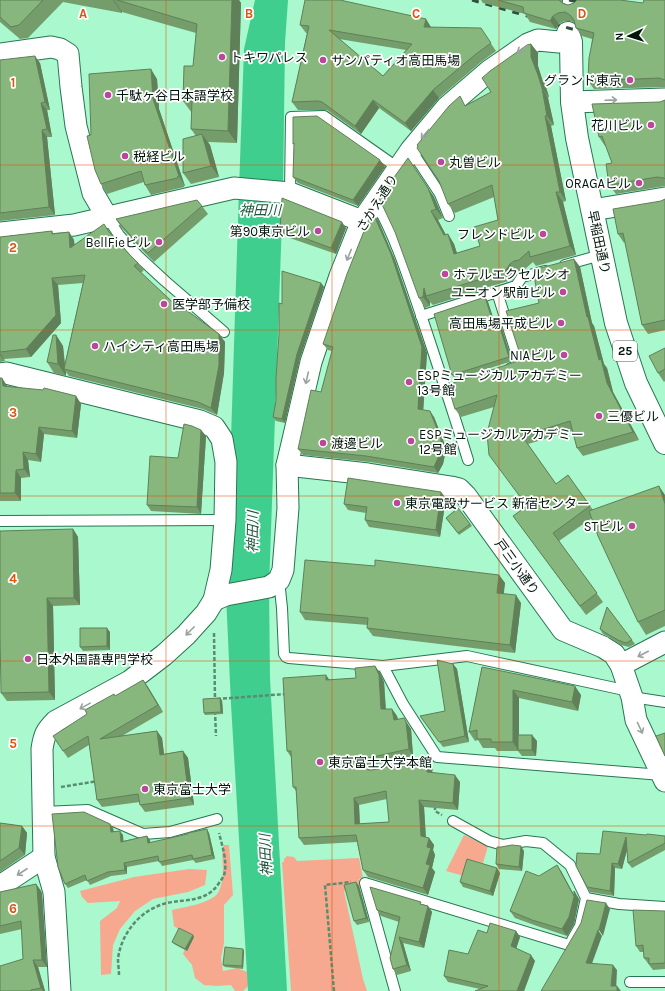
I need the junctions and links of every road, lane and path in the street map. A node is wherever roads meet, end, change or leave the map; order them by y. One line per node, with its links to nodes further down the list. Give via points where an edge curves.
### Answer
1 (563, 37): 4 (main road, 早稲田通り / 25, via 571,42); 5 (street, さかえ通り, one-way to 5, via 528,44 489,71 447,107)
2 (0, 54): 12 (street, via 51,47 68,54 76,126 93,193)
3 (665, 99): 4 (street, one-way to 3)
4 (572, 102): 10 (main road, 早稲田通り / 25)
5 (411, 150): 6 (street, さかえ通り); 11 (lane, via 440,194)
6 (398, 168): 7 (lane, via 324,116 291,117); 9 (street, さかえ通り)
7 (286, 193): 12 (street, via 234,188); 13 (street)
8 (665, 198): 10 (street)
9 (376, 203): 13 (street, さかえ通り); 17 (lane, via 400,254)
10 (592, 210): 15 (main road, 早稲田通り / 25)
11 (449, 216)
12 (107, 217): 14 (street, via 74,225); 18 (lane, via 139,257)
13 (362, 221): 23 (street, さかえ通り, one-way to 23, via 311,362)
14 (0, 233)
15 (601, 255): 16 (lane, via 522,277 516,286); 21 (main road, 早稲田通り / 25, via 616,324 636,383)
16 (497, 292): 17 (lane); 19 (lane, via 520,365)
17 (422, 316): 22 (lane, via 450,388)
18 (224, 332)
19 (505, 370)
20 (0, 374): 24 (street, via 6,373 214,427 222,438 226,462)
21 (665, 443)
22 (468, 460)
23 (287, 465): 26 (street, さかえ通り, via 288,508 284,570); 29 (street, 戸三小通り, via 368,474 459,489 562,630 614,654)
24 (225, 520): 25 (lane); 27 (street, via 221,570)
25 (0, 521)
26 (274, 583): 27 (street); 30 (lane, via 282,608 286,657)
27 (215, 603): 33 (path); 42 (street, one-way to 42, via 164,655 130,681 56,721 49,728 42,749)
28 (665, 642): 29 (street, one-way to 29)
29 (621, 665): 32 (street, 戸三小通り)
30 (383, 666): 32 (lane, via 467,656); 38 (lane, via 434,758)
31 (288, 694): 33 (path)
32 (631, 694): 34 (lane); 38 (street, 戸三小通り, one-way to 38, via 636,720)
33 (215, 699): 35 (path)
34 (665, 702)
35 (215, 703)
36 (215, 707): 37 (path)
37 (216, 736)
38 (664, 778)
39 (98, 780): 40 (path)
40 (84, 783)
41 (435, 804): 44 (path, via 435,811)
42 (43, 812): 43 (lane, via 88,810 144,834 170,832); 45 (street)
43 (217, 819): 50 (path, via 226,864 224,876 215,889 204,897 166,903 149,910 136,920 122,945 118,959)
44 (453, 821): 48 (lane, via 489,841 503,845 526,841 543,843 570,865)
45 (44, 857): 47 (street, one-way to 47); 53 (street, via 54,892)
46 (355, 882): 54 (path, via 326,885)
47 (0, 886)
48 (586, 898): 49 (lane, via 619,904); 55 (lane, via 580,926 567,948 365,883)
49 (665, 907)
50 (119, 975)
51 (630, 982): 52 (lane)
52 (665, 982)
53 (60, 991)
54 (334, 991)
55 (395, 991)

